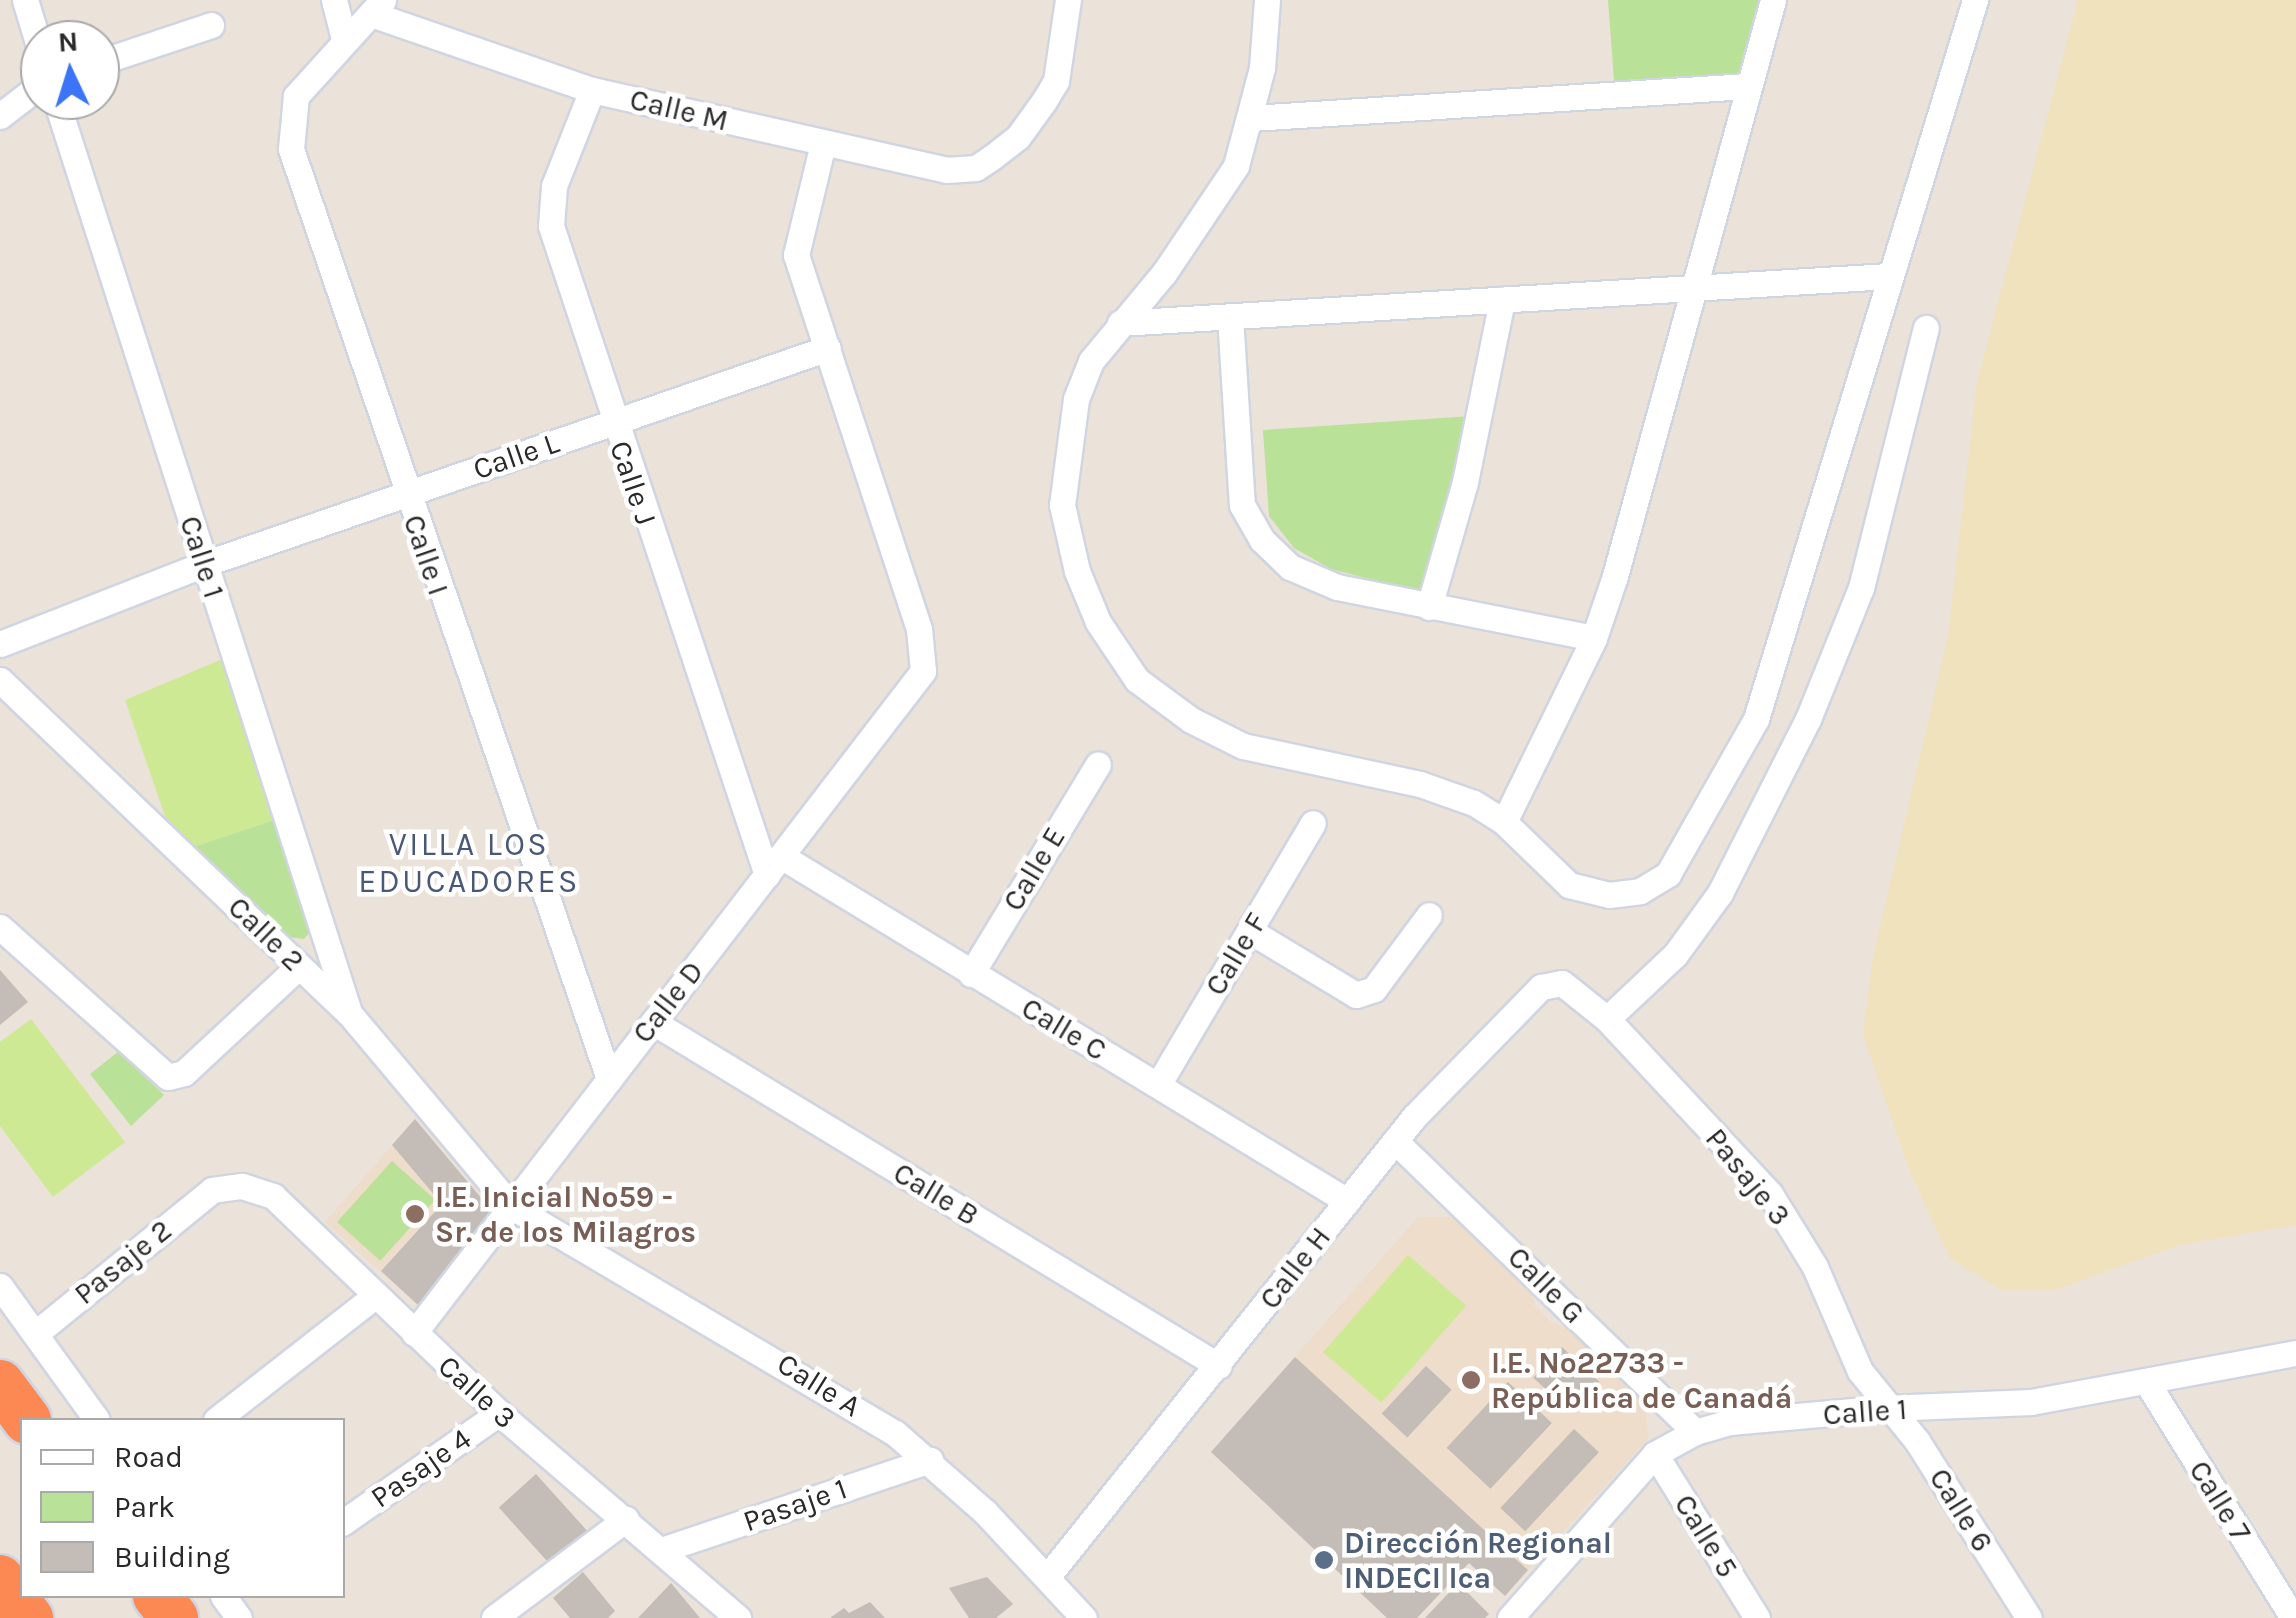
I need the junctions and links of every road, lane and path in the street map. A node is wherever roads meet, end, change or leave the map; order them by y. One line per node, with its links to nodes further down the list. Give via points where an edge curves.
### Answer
1 (334, 0): 8 (street)
2 (1068, 0): 16 (street, Calle M, via 1056,81 1018,137 976,168 946,170)
3 (1267, 0): 14 (street)
4 (1774, 0): 10 (street)
5 (1975, 0): 17 (street)
6 (377, 7): 8 (street, Calle I); 11 (street, Calle M)
7 (212, 25): 9 (street)
8 (344, 39): 25 (street, Calle I, via 296,96 291,148)
9 (120, 55)
10 (1748, 86): 14 (street); 18 (street)
11 (592, 90): 16 (street, Calle M); 24 (street, Calle J, via 554,186 551,226)
12 (20, 100): 13 (street)
13 (0, 116)
14 (1252, 118): 21 (street, via 1236,166 1209,212)
15 (62, 120): 26 (street, Calle 1)
16 (823, 143): 23 (street, via 796,255)
17 (1889, 276): 18 (street); 32 (street, via 1756,720 1668,874 1640,891 1609,895 1569,884)
18 (1689, 288): 19 (street); 28 (street)
19 (1502, 300): 20 (street); 27 (street, via 1465,482)
20 (1230, 316): 21 (street); 27 (street, via 1242,505 1262,540 1290,567 1338,587)
21 (1120, 323): 32 (street, via 1092,361 1076,400 1062,505 1077,571 1098,622 1138,680 1191,720 1243,746 1420,784)
22 (1926, 328): 42 (street, via 1861,588 1808,719 1720,893 1675,956)
23 (828, 348): 24 (street, Calle L); 34 (street, Calle D, via 919,629 923,672)
24 (612, 422): 25 (street, Calle L); 34 (street, Calle J)
25 (404, 494): 26 (street, Calle L); 44 (street, Calle I)
26 (204, 564): 29 (street, Calle L); 41 (street, Calle 1)
27 (1429, 606): 28 (street)
28 (1594, 638): 32 (street)
29 (0, 644)
30 (0, 680): 38 (street, Calle 2)
31 (1098, 764): 39 (street, Calle E)
32 (1504, 822)
33 (1313, 823): 37 (street, Calle F)
34 (774, 865): 39 (street, Calle C); 43 (street, Calle D)
35 (1429, 915): 37 (street, via 1374,989 1356,995)
36 (0, 927): 38 (street, via 168,1077 184,1073)
37 (1250, 930): 45 (street, Calle F)
38 (299, 966): 41 (street, Calle 2)
39 (971, 974): 45 (street, Calle C)
40 (1562, 983): 42 (street, Pasaje 3); 46 (street, Calle H, via 1541,987)
41 (349, 1013): 49 (street, Calle 2)
42 (1607, 1019): 58 (street, Pasaje 3, via 1770,1194 1816,1267 1860,1371)
43 (653, 1022): 44 (street, Calle D); 55 (street, Calle B)
44 (609, 1079): 49 (street, Calle D)
45 (1158, 1085): 48 (street, Calle C)
46 (1396, 1140): 48 (street, Calle H); 63 (street, Calle G)
47 (212, 1190): 51 (street, Calle 3, via 242,1186 272,1196); 53 (street, Pasaje 2)
48 (1347, 1202): 55 (street, Calle H)
49 (511, 1206): 52 (street, Calle D); 65 (street, Calle A, via 780,1361)
50 (0, 1286): 53 (street)
51 (376, 1296): 52 (street, Calle 3); 62 (street)
52 (414, 1333): 59 (street, Calle 3)
53 (35, 1334): 61 (street)
54 (2296, 1353): 57 (street, Calle 1)
55 (1219, 1366): 69 (street, Calle H)
56 (0, 1384): 60 (highway)
57 (2148, 1384): 58 (street, Calle 1, via 1978,1408); 80 (street, Calle 7)
58 (1886, 1408): 63 (street, Calle 1, via 1730,1422); 79 (street, Calle 6, via 1916,1441)
59 (499, 1413): 66 (street, Calle 3); 67 (street, Pasaje 4)
60 (26, 1418)
61 (96, 1418)
62 (219, 1418)
63 (1696, 1432): 64 (street, Calle 1)
64 (1655, 1454): 77 (street, Calle 1); 78 (street, Calle 5)
65 (930, 1460): 68 (street, Pasaje 1); 69 (street, Calle A)
66 (626, 1519): 68 (street, Calle 3); 74 (street)
67 (345, 1521)
68 (661, 1550): 75 (street, Calle 3)
69 (1048, 1576): 76 (street, Calle A)
70 (0, 1579): 72 (highway)
71 (159, 1598): 73 (highway)
72 (29, 1618)
73 (174, 1618)
74 (494, 1618)
75 (738, 1618)
76 (1084, 1618)
77 (1510, 1618)
78 (1756, 1618)
79 (2029, 1618)
80 (2293, 1618)

